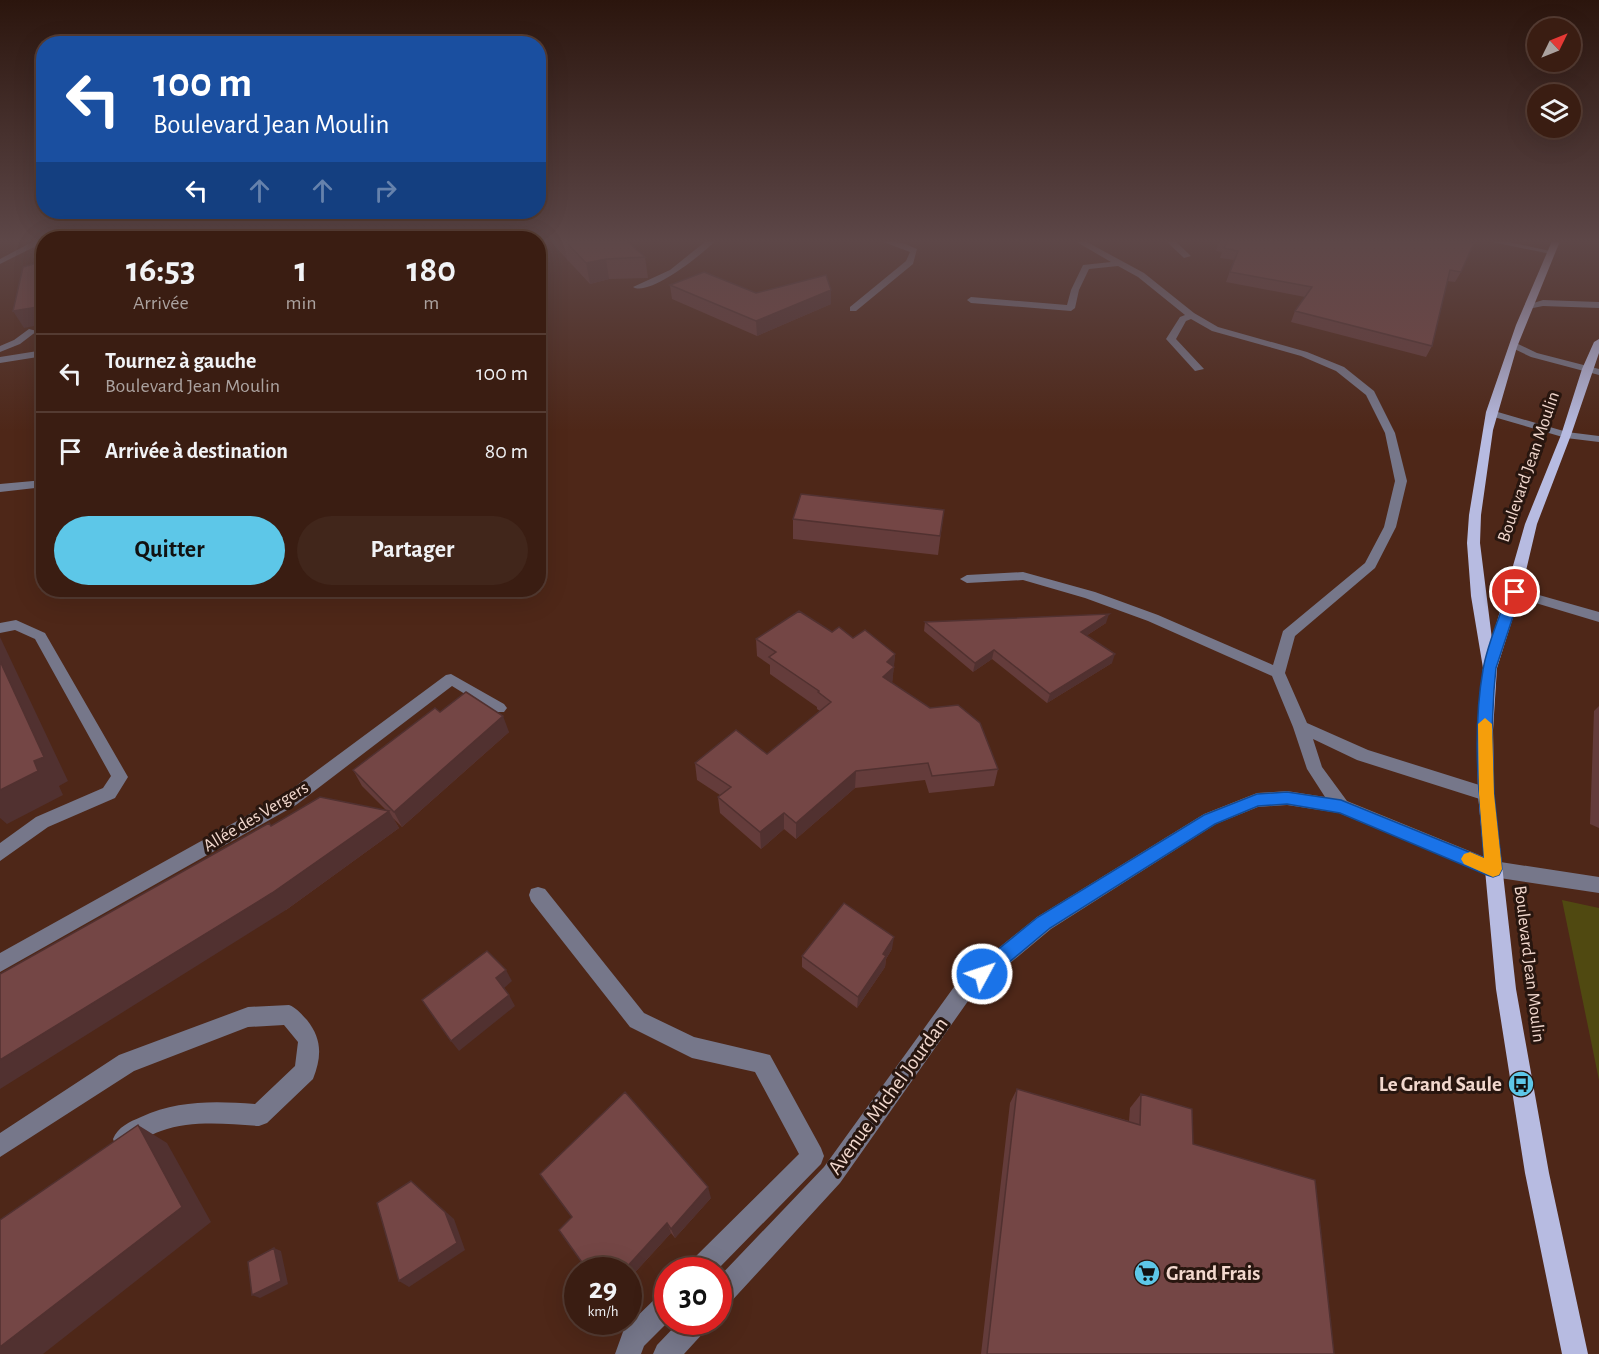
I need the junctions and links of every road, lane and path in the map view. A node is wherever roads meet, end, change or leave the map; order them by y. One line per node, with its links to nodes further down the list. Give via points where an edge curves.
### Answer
1 (859, 304): 9 (street)
2 (1023, 304): 3 (street, via 1071,308)
3 (1072, 304)
4 (1177, 304): 10 (street)
5 (1537, 304): 8 (street)
6 (1576, 304): 7 (street)
7 (1599, 305)
8 (1528, 306): 13 (main road)
9 (853, 309)
10 (1191, 315): 17 (street, via 1171,339); 29 (street, via 1215,329 1304,354 1340,369 1370,393 1390,433 1401,482 1390,527 1370,565 1288,634)
11 (32, 331): 14 (street)
12 (1599, 342): 18 (main road, Boulevard Jean Moulin)
13 (1513, 345): 18 (street, via 1534,355); 19 (main road)
14 (0, 349)
15 (36, 354): 16 (street)
16 (5, 360)
17 (1199, 369)
18 (1593, 370): 20 (main road, Boulevard Jean Moulin)
19 (1491, 413): 20 (street); 28 (main road, via 1474,524 1477,590)
20 (1566, 435): 21 (street); 25 (main road, Boulevard Jean Moulin, via 1531,524)
21 (1599, 439)
22 (36, 484): 23 (street)
23 (0, 488)
24 (967, 579): 29 (street, via 1023,576 1090,595)
25 (1515, 592): 26 (street); 28 (main road, Boulevard Jean Moulin)
26 (1599, 617)
27 (0, 628): 34 (street, via 16,625 40,636 120,777 109,793 42,822)
28 (1490, 668): 32 (main road, Boulevard Jean Moulin, via 1485,730)
29 (1278, 673): 31 (street)
30 (498, 708): 38 (street, Allée des Vergers, via 451,679 290,801)
31 (1301, 726): 32 (street, via 1363,755); 33 (street, via 1315,769)
32 (1486, 794): 35 (main road, Boulevard Jean Moulin)
33 (1341, 807): 35 (street, Avenue Michel Jourdan); 42 (street, Avenue Michel Jourdan, via 1287,798 1257,800 1210,819 1044,923 966,987 832,1175)
34 (0, 853)
35 (1493, 869): 36 (street, Avenue Michel Jourdan); 47 (main road, Boulevard Jean Moulin, via 1521,1084)
36 (1599, 885)
37 (538, 895): 41 (street, via 637,1020 692,1047 762,1064 813,1156)
38 (0, 963)
39 (0, 1146): 40 (street, via 127,1063 248,1017 289,1015 309,1039 305,1071 259,1115 189,1112 142,1125)
40 (104, 1153)
41 (713, 1257)
42 (732, 1282)
43 (654, 1318): 45 (street, via 633,1338)
44 (684, 1335): 46 (street)
45 (628, 1354)
46 (666, 1354)
47 (1575, 1354)

